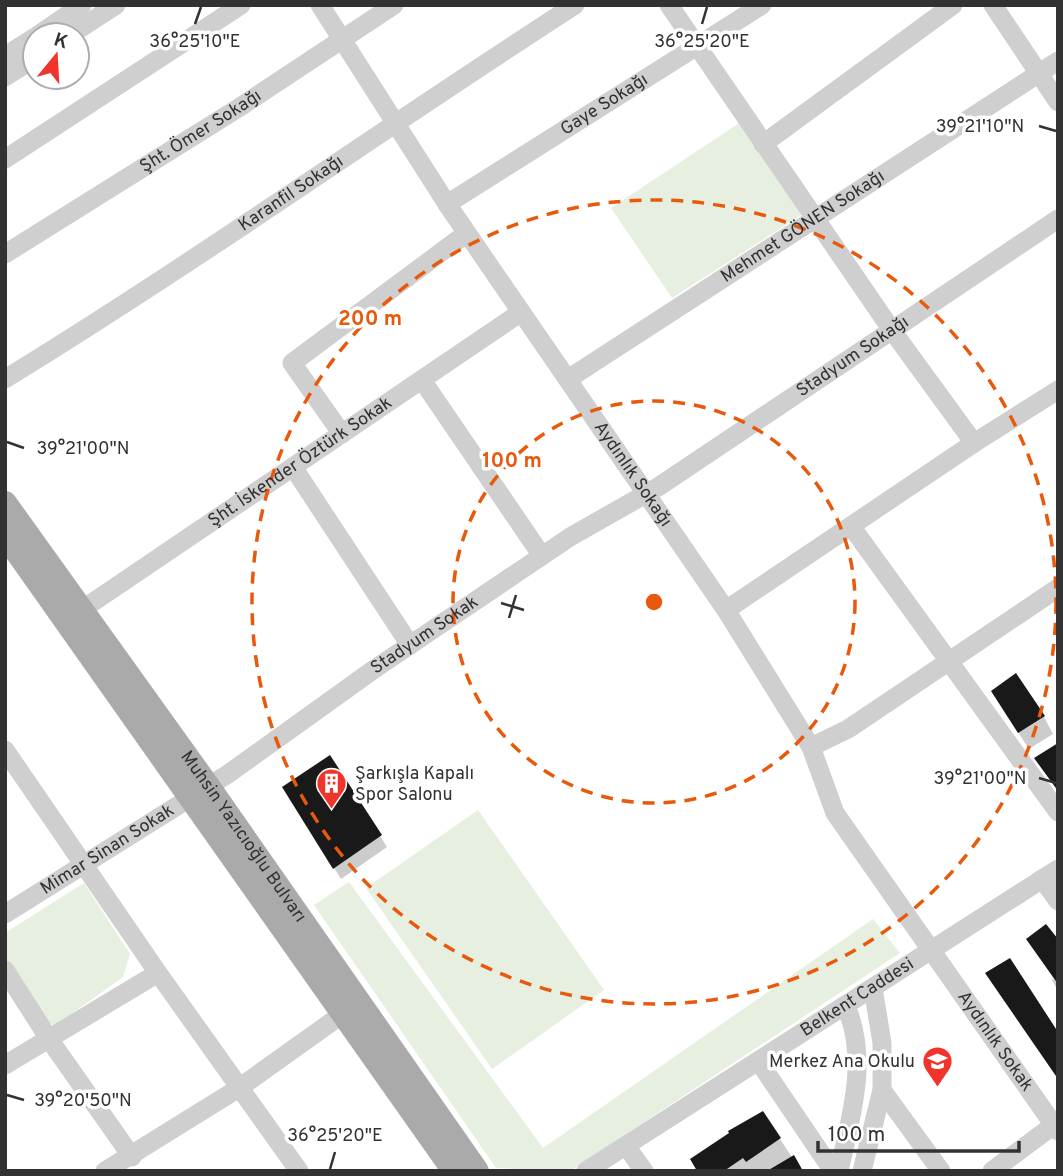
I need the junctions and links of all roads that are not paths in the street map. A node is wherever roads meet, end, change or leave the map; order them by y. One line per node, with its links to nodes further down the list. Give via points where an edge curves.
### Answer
1 (82, 5): 11 (street)
2 (116, 5): 12 (street)
3 (241, 5): 24 (street)
4 (320, 5): 13 (street, Aydınlık Sokağı)
5 (394, 5): 13 (street, Şht. Ömer Sokağı)
6 (575, 5): 22 (street, Karanfil Sokağı)
7 (669, 5): 15 (street)
8 (762, 5): 15 (street, Gaye Sokağı)
9 (953, 5): 23 (street)
10 (993, 5): 19 (street)
11 (58, 21)
12 (91, 21)
13 (342, 42): 22 (street, Aydınlık Sokağı); 29 (street, Şht. Ömer Sokağı)
14 (21, 46): 16 (street)
15 (697, 47): 23 (street); 25 (street, Gaye Sokağı)
16 (5, 56)
17 (1058, 61): 19 (street, Mehmet GÖNEN Sokağı)
18 (21, 67): 20 (street)
19 (1040, 74): 21 (street); 26 (street, Mehmet GÖNEN Sokağı)
20 (5, 77)
21 (1058, 102)
22 (395, 122): 25 (street, Aydınlık Sokağı); 32 (street, Karanfil Sokağı, via 246,226)
23 (763, 144): 26 (street)
24 (5, 159)
25 (447, 204): 28 (street, Aydınlık Sokağı)
26 (814, 218): 31 (street); 33 (street, Mehmet GÖNEN Sokağı)
27 (1058, 219): 31 (street, Stadyum Sokağı)
28 (467, 233): 30 (street, Aydınlık Sokağı); 36 (street, via 292,363)
29 (5, 254)
30 (520, 313): 33 (street, Aydınlık Sokağı); 34 (street, Şht. İskender Öztürk Sokak)
31 (891, 329): 37 (street); 39 (street, Stadyum Sokağı)
32 (5, 379)
33 (568, 379): 39 (street, Aydınlık Sokağı)
34 (422, 380): 36 (street, Şht. İskender Öztürk Sokak); 43 (street)
35 (1058, 390): 37 (street)
36 (342, 434): 38 (street, Şht. İskender Öztürk Sokak)
37 (974, 443): 41 (street)
38 (292, 467): 46 (street, Şht. İskender Öztürk Sokak); 47 (street)
39 (646, 492): 43 (street, Stadyum Sokak); 45 (street, Aydınlık Sokağı)
40 (5, 503): 46 (main road, Muhsin Yazıcıoğlu Bulvarı)
41 (850, 526): 45 (street); 48 (street)
42 (5, 535): 51 (main road, Muhsin Yazıcıoğlu Bulvarı)
43 (542, 556): 47 (street, Stadyum Sokak)
44 (1056, 592): 48 (street)
45 (726, 610): 49 (street, Aydınlık Sokağı)
46 (80, 611): 51 (main road, Muhsin Yazıcıoğlu Bulvarı)
47 (410, 645): 51 (street, Stadyum Sokak)
48 (947, 662): 49 (street, via 848,729); 52 (street)
49 (811, 747): 57 (street, Aydınlık Sokağı, via 835,813)
50 (5, 750): 53 (street)
51 (199, 792): 53 (street, Mimar Sinan Sokak); 62 (main road, Muhsin Yazıcıoğlu Bulvarı); 74 (main road, Muhsin Yazıcıoğlu Bulvarı)
52 (1058, 812)
53 (83, 865): 56 (street, Mimar Sinan Sokak); 59 (street)
54 (1050, 874): 55 (street); 57 (street, Belkent Caddesi)
55 (1058, 901)
56 (5, 914)
57 (932, 951): 60 (street, Belkent Caddesi); 68 (street, Aydınlık Sokak)
58 (5, 970): 63 (street)
59 (158, 973): 63 (street); 66 (street)
60 (873, 988): 61 (street, Belkent Caddesi); 67 (street, via 882,1043)
61 (846, 1006): 64 (street, Belkent Caddesi); 78 (street, via 856,1028 858,1085)
62 (344, 1013): 66 (street); 73 (main road, Muhsin Yazıcıoğlu Bulvarı)
63 (49, 1039): 65 (street); 70 (street)
64 (759, 1062): 69 (street, Belkent Caddesi); 77 (street)
65 (5, 1065)
66 (239, 1088): 70 (street); 72 (street)
67 (882, 1090): 79 (street); 80 (street)
68 (1056, 1126): 81 (street)
69 (625, 1146): 75 (street, Belkent Caddesi); 76 (street)
70 (132, 1157): 71 (street)
71 (106, 1171)
72 (299, 1171)
73 (454, 1171)
74 (477, 1171)
75 (586, 1171)
76 (644, 1171)
77 (833, 1171)
78 (839, 1171)
79 (862, 1171)
80 (941, 1171)
81 (992, 1171)

